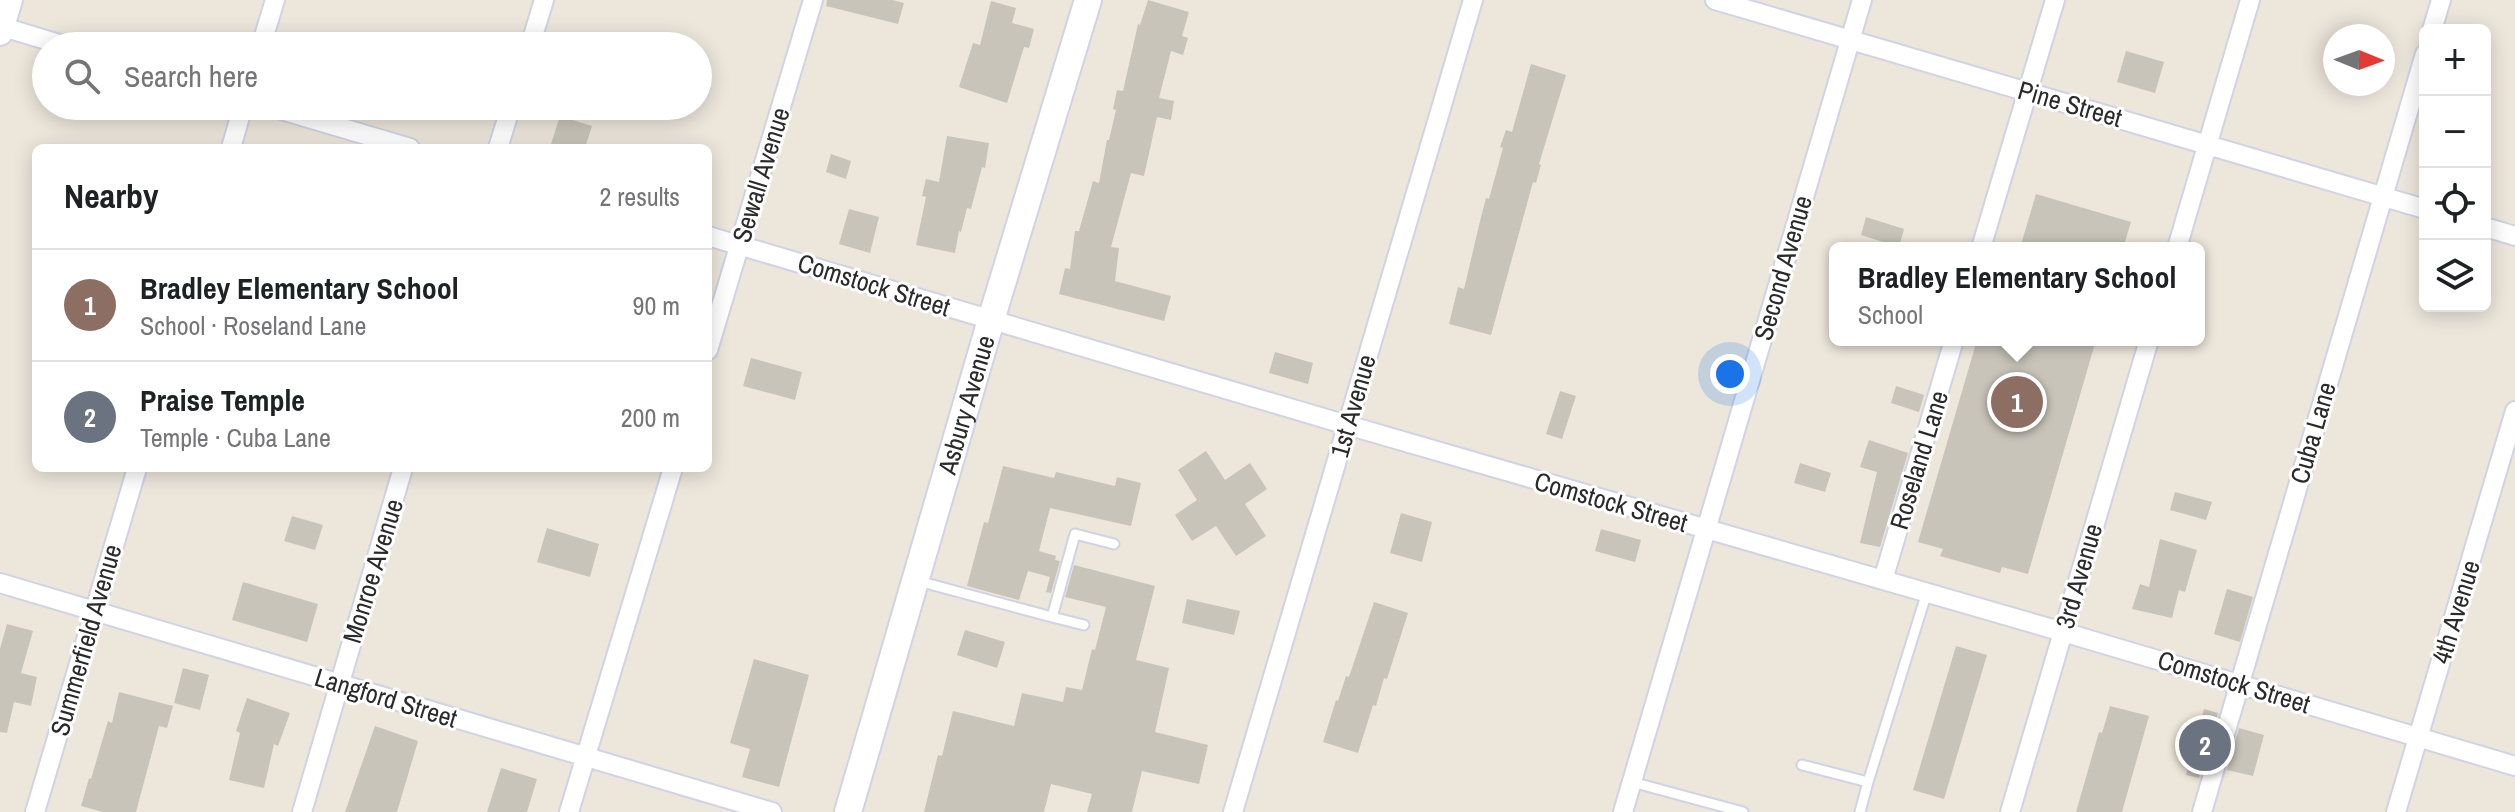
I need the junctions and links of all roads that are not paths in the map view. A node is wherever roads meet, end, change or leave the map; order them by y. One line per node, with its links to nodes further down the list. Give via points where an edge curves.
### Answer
1 (10, 0): 13 (street)
2 (275, 0): 14 (street)
3 (544, 0): 15 (street)
4 (813, 0): 34 (street, Sewall Avenue)
5 (1088, 0): 35 (main road, Asbury Avenue)
6 (1473, 0): 40 (street, 1st Avenue)
7 (1715, 0): 17 (street, Pine Street)
8 (1862, 0): 17 (street, Second Avenue)
9 (2055, 0): 19 (street)
10 (2250, 0): 26 (street)
11 (2441, 0): 12 (street)
12 (2434, 24)
13 (1, 29): 16 (street)
14 (265, 32)
15 (534, 32)
16 (32, 37)
17 (1850, 40): 19 (street, Pine Street); 44 (street, Second Avenue)
18 (2419, 74): 27 (street, Cuba Lane)
19 (2028, 92): 26 (street, Pine Street); 32 (street)
20 (239, 120): 23 (street)
21 (315, 120): 24 (street)
22 (507, 120): 25 (street)
23 (232, 144)
24 (396, 144)
25 (499, 144)
26 (2207, 145): 27 (street, Pine Street); 33 (street)
27 (2383, 197): 28 (street, Pine Street); 55 (street, Cuba Lane)
28 (2419, 207)
29 (2491, 229): 30 (street)
30 (2515, 236)
31 (712, 237): 34 (street, Comstock Street)
32 (1983, 242)
33 (2179, 242)
34 (740, 245): 35 (street, Comstock Street); 36 (street, Sewall Avenue)
35 (991, 320): 40 (street, Comstock Street); 46 (main road, Asbury Avenue)
36 (712, 337)
37 (1952, 346): 47 (street, Roseland Lane)
38 (2147, 346): 53 (street, 3rd Avenue)
39 (2515, 411): 56 (street, 4th Avenue)
40 (1347, 425): 44 (street, Comstock Street); 67 (street, 1st Avenue)
41 (136, 472): 50 (street, Summerfield Avenue)
42 (402, 472): 54 (street, Monroe Avenue)
43 (672, 472): 57 (street)
44 (1705, 530): 47 (street, Comstock Street); 60 (street, Second Avenue)
45 (1114, 544): 51 (lane, via 1075,534)
46 (915, 580): 51 (lane); 66 (main road, Asbury Avenue)
47 (1883, 580): 49 (street, Comstock Street)
48 (0, 583): 50 (street, Langford Street)
49 (1927, 592): 53 (street, Comstock Street); 61 (lane)
50 (94, 611): 54 (street, Langford Street); 62 (street, Summerfield Avenue)
51 (1052, 617): 52 (lane)
52 (1084, 625)
53 (2063, 632): 55 (street, Comstock Street); 71 (street, 3rd Avenue)
54 (339, 684): 57 (street, Langford Street); 63 (street, Monroe Avenue)
55 (2239, 684): 56 (street, Comstock Street); 72 (street, Cuba Lane)
56 (2418, 737): 59 (street, Comstock Street); 73 (street, 4th Avenue)
57 (585, 758): 64 (street); 65 (street, Langford Street)
58 (1802, 765): 61 (lane)
59 (2515, 766)
60 (1632, 782): 68 (street, Second Avenue); 69 (lane)
61 (1868, 782): 70 (lane)
62 (35, 812)
63 (302, 812)
64 (569, 812)
65 (772, 812)
66 (848, 812)
67 (1233, 812)
68 (1623, 812)
69 (1743, 812)
70 (1860, 812)
71 (2010, 812)
72 (2202, 812)
73 (2396, 812)

